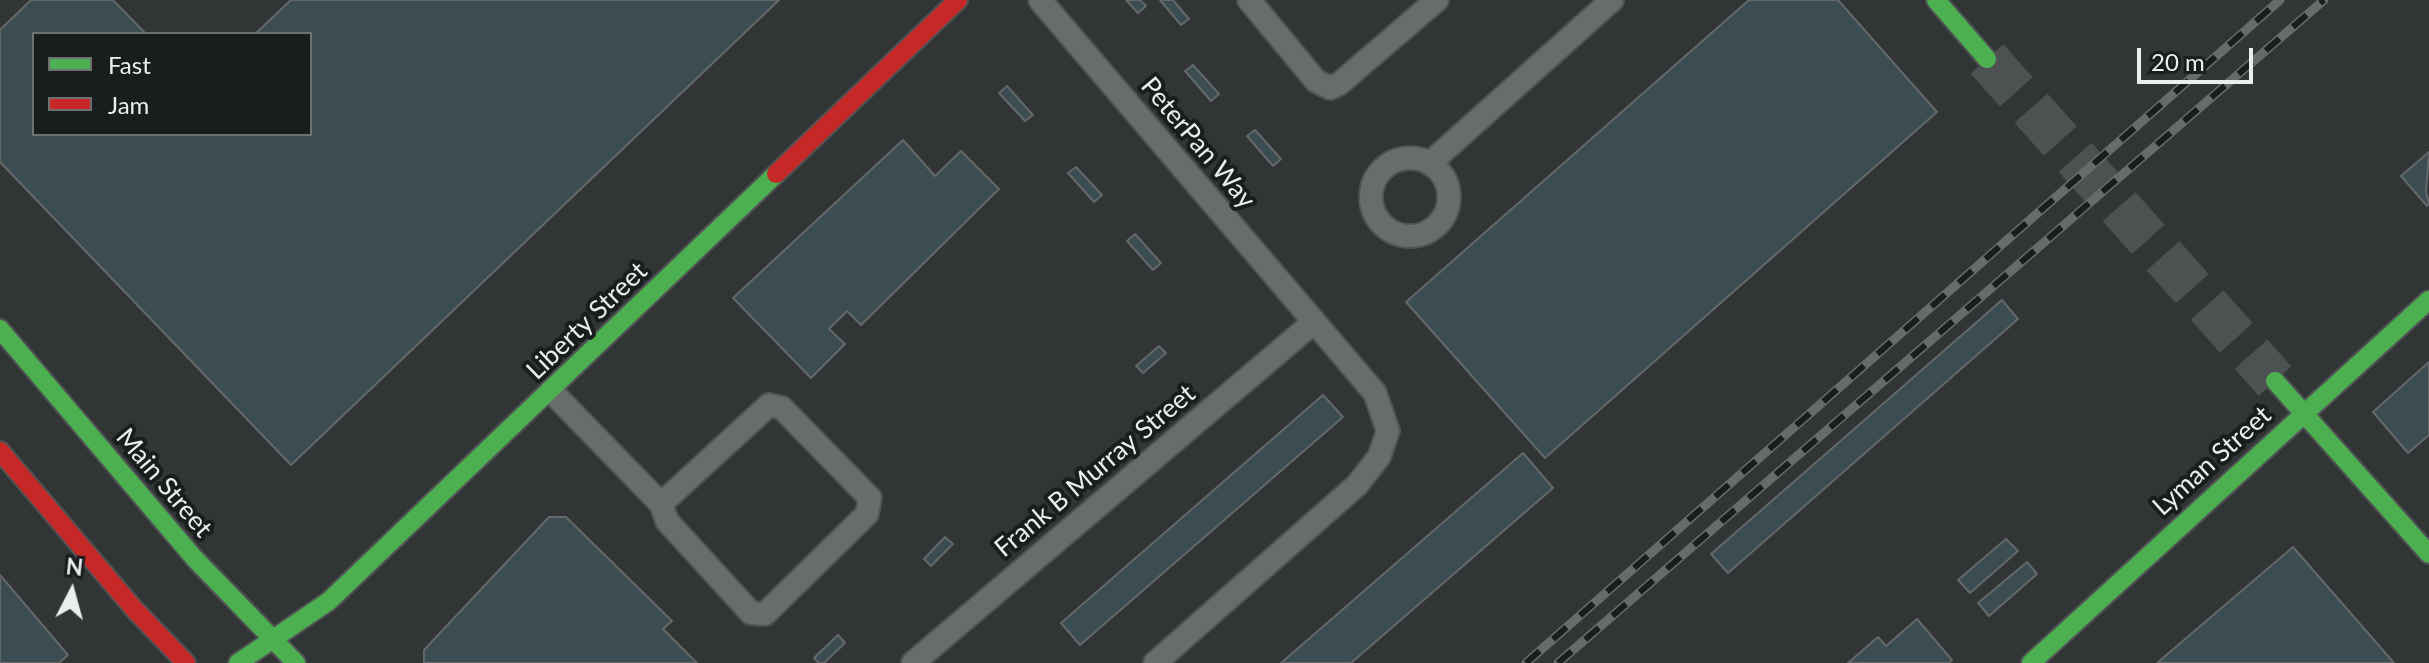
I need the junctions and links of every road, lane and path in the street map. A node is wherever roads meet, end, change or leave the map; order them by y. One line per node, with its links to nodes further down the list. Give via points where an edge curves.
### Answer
1 (958, 0): 13 (main road, Liberty Street)
2 (1040, 0): 10 (lane, PeterPan Way)
3 (1249, 0): 4 (lane, via 1316,81 1330,88)
4 (1437, 0)
5 (1612, 0): 8 (lane)
6 (1936, 0): 7 (main road)
7 (1987, 59)
8 (1430, 163)
9 (2429, 300): 14 (main road, Lyman Street)
10 (1314, 322): 22 (lane, Frank B Murray Street); 23 (lane, PeterPan Way, via 1375,393 1388,431 1379,457 1357,485)
11 (0, 329): 18 (main road, Main Street, via 195,559)
12 (2275, 381): 14 (main road)
13 (551, 391): 16 (lane); 18 (main road, Liberty Street, via 329,601)
14 (2304, 412): 17 (main road); 24 (main road, Lyman Street)
15 (0, 451): 19 (main road)
16 (661, 504): 16 (lane, via 667,521 751,613 765,614 867,514 870,498 782,408 769,405)
17 (2429, 554)
18 (271, 640): 20 (main road, Liberty Street); 21 (main road, Main Street)
19 (186, 663)
20 (238, 663)
21 (296, 663)
22 (913, 663)
23 (1155, 663)
24 (2031, 663)

